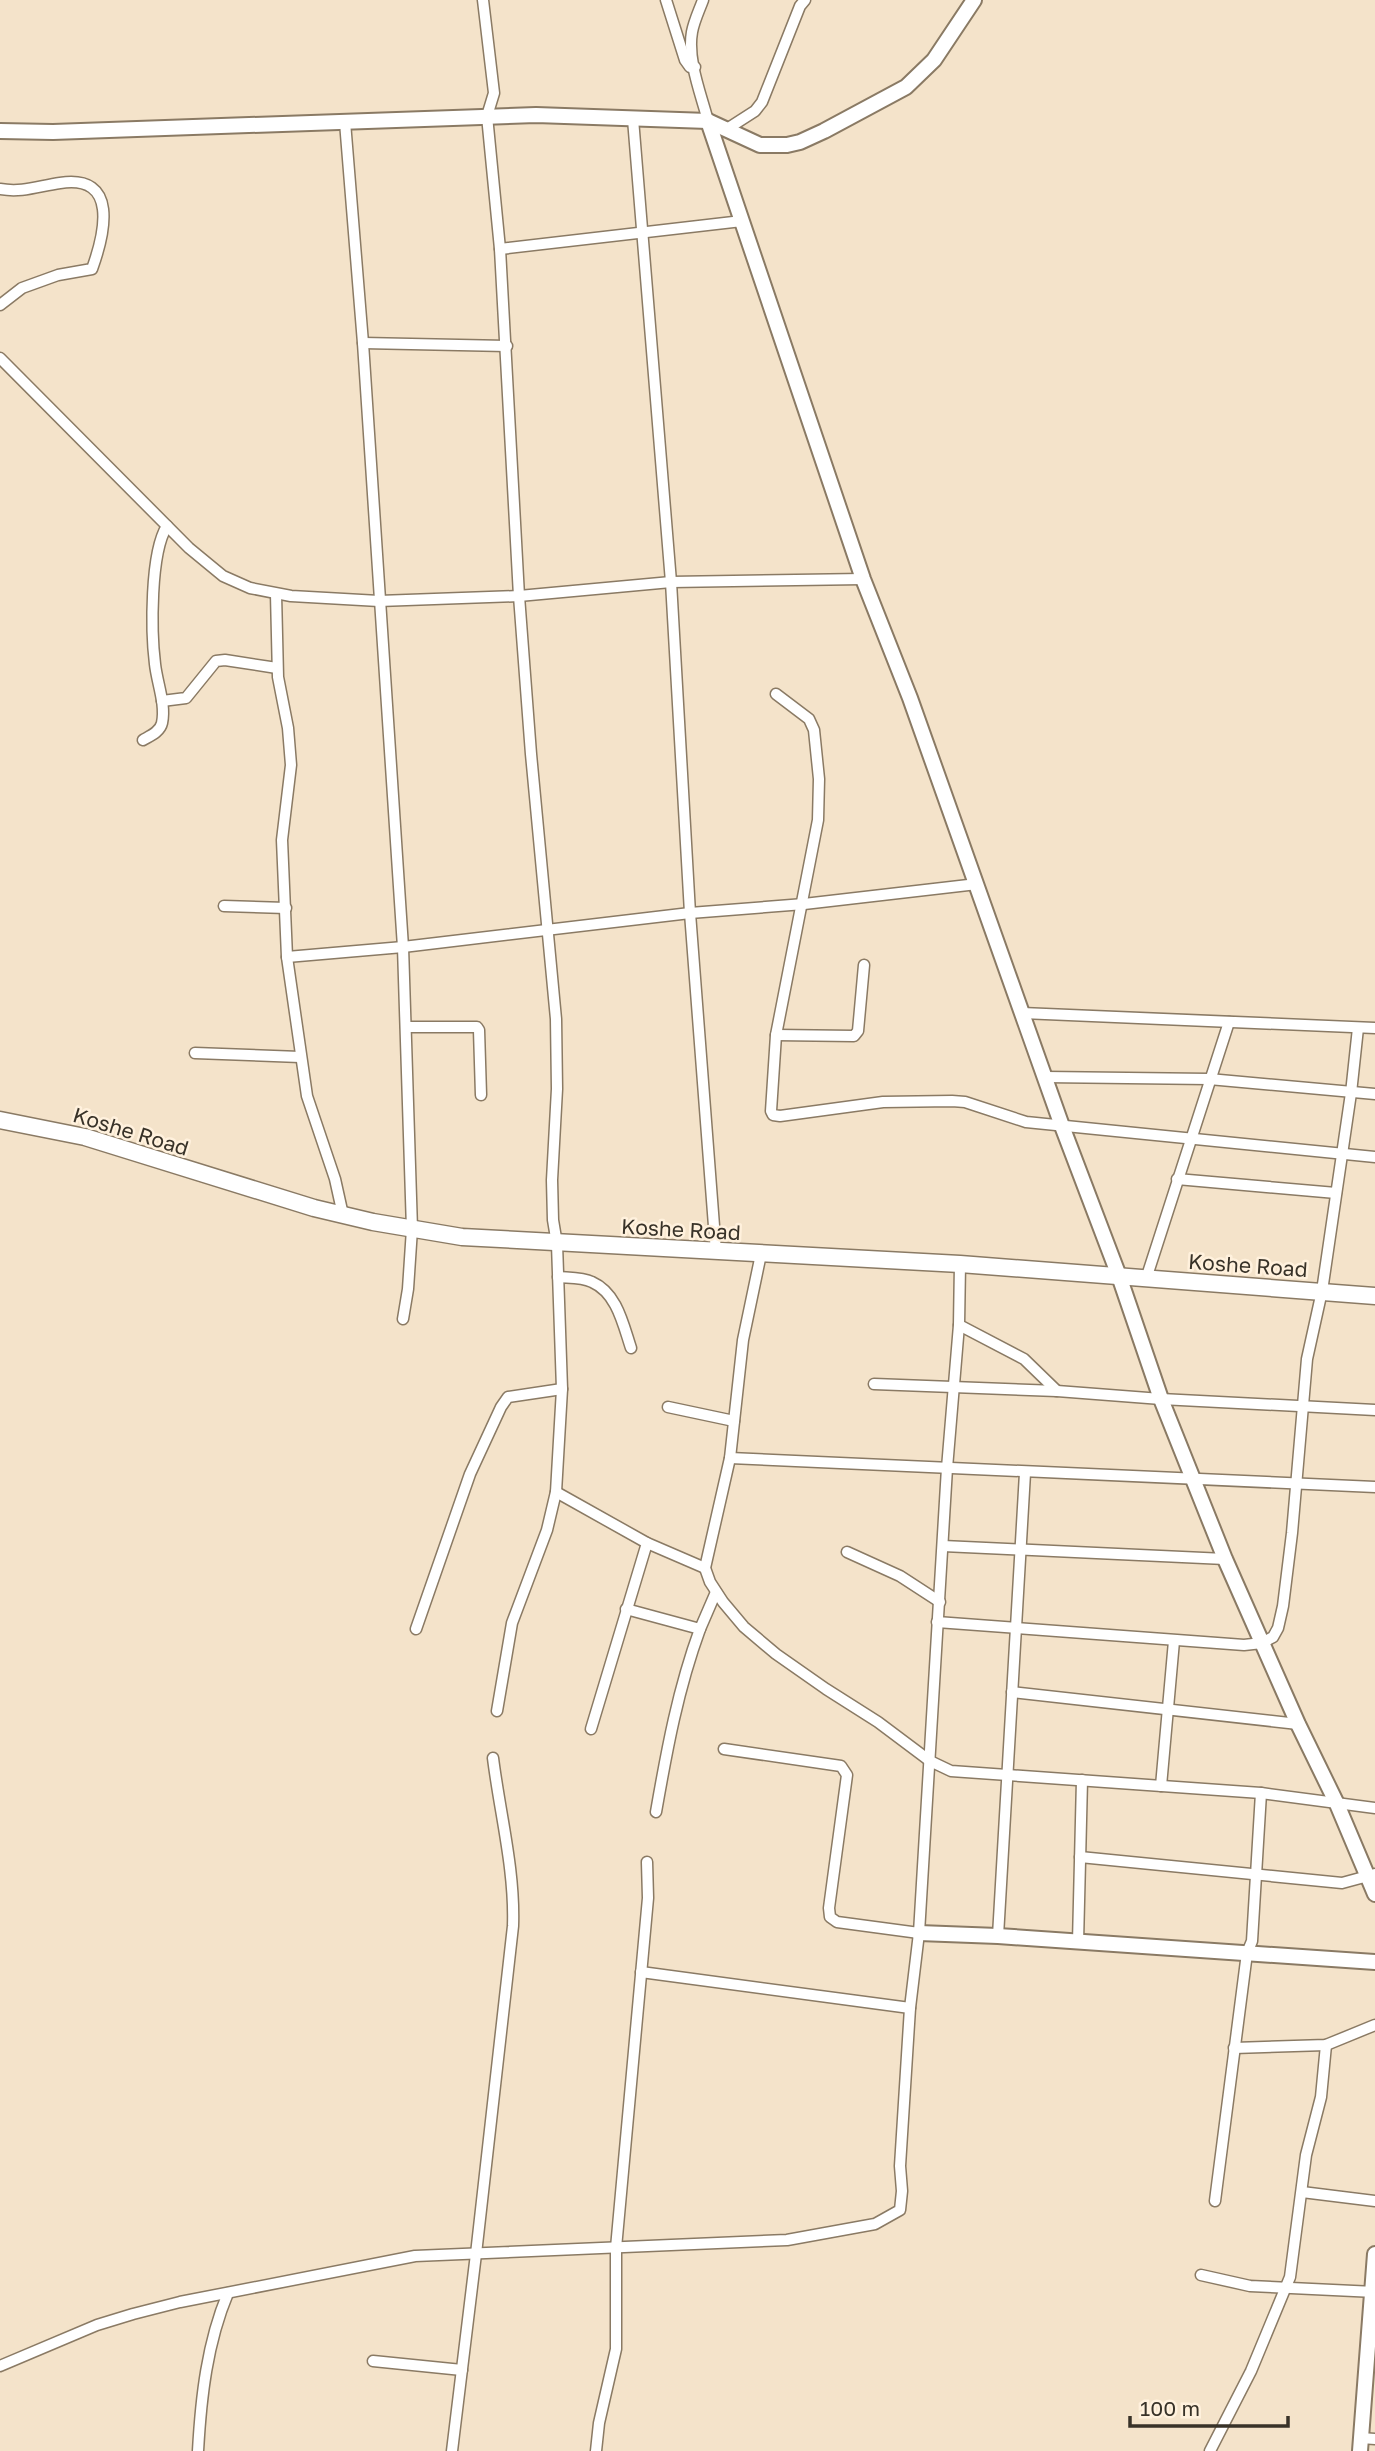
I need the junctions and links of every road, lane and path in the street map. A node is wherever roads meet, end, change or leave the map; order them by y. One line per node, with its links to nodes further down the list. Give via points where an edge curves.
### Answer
1 (483, 0): 7 (street, via 494,93)
2 (666, 0): 6 (street, via 685,60)
3 (703, 0): 6 (street, via 692,33)
4 (805, 0): 11 (street, via 762,103)
5 (974, 0): 11 (street, via 934,60 906,87 867,110 788,145 760,145)
6 (695, 67): 9 (street)
7 (487, 116): 8 (street); 10 (street); 16 (street)
8 (633, 119): 9 (street); 15 (street)
9 (708, 121): 11 (street); 14 (street)
10 (345, 122): 12 (street); 18 (street)
11 (727, 129)
12 (0, 131)
13 (0, 189): 17 (street, via 22,191 81,182 102,197 105,208 92,269 22,288)
14 (742, 221): 15 (street); 22 (street)
15 (644, 231): 16 (street); 23 (street)
16 (500, 249): 19 (street)
17 (0, 305)
18 (363, 343): 19 (street); 26 (street)
19 (507, 346): 25 (street)
20 (0, 358): 21 (street)
21 (167, 526): 24 (street, via 223,576); 29 (street, via 158,548 153,611 153,652)
22 (863, 579): 23 (street); 31 (street)
23 (671, 582): 25 (street); 35 (street)
24 (276, 594): 26 (street); 27 (street)
25 (519, 596): 26 (street); 36 (street)
26 (379, 601): 37 (street)
27 (277, 668): 29 (street, via 216,661 186,698); 34 (street, via 291,765 282,840)
28 (776, 694): 32 (street, via 808,719 814,730 820,801)
29 (162, 701): 30 (street, via 162,725)
30 (143, 740)
31 (976, 884): 32 (street); 40 (street)
32 (804, 904): 35 (street); 45 (street)
33 (224, 906): 34 (street)
34 (286, 908): 38 (street)
35 (690, 912): 36 (street); 63 (street)
36 (547, 930): 37 (street); 62 (street, via 556,1019 552,1180)
37 (403, 947): 38 (street); 42 (street)
38 (287, 957): 47 (street)
39 (864, 965): 45 (street, via 854,1036)
40 (1022, 1013): 41 (street); 48 (street)
41 (1229, 1022): 43 (street); 49 (street)
42 (406, 1027): 52 (street, via 477,1027); 61 (street)
43 (1358, 1028): 44 (street); 50 (street)
44 (1375, 1028)
45 (776, 1035): 54 (street, via 773,1115 883,1102 952,1101 1026,1122)
46 (195, 1053): 47 (street)
47 (300, 1057): 60 (street)
48 (1045, 1077): 49 (street); 54 (street)
49 (1209, 1079): 50 (street); 55 (street)
50 (1352, 1093): 51 (street); 56 (street)
51 (1375, 1094)
52 (481, 1096)
53 (0, 1120): 60 (main road, Koshe Road, via 77,1135)
54 (1062, 1126): 55 (street); 67 (street)
55 (1193, 1138): 56 (street); 58 (street)
56 (1341, 1154): 57 (street); 59 (street)
57 (1375, 1157)
58 (1177, 1179): 59 (street); 68 (street)
59 (1336, 1193): 69 (street)
60 (343, 1215): 61 (main road, Koshe Road)
61 (412, 1229): 62 (main road, Koshe Road); 71 (street)
62 (557, 1244): 63 (main road, Koshe Road); 66 (street)
63 (716, 1252): 64 (main road, Koshe Road)
64 (761, 1254): 65 (main road, Koshe Road); 82 (street, via 743,1340)
65 (960, 1264): 67 (main road, Koshe Road); 72 (street)
66 (558, 1276): 73 (street, via 589,1280 600,1287 618,1311); 76 (street)
67 (1119, 1276): 68 (main road, Koshe Road); 78 (street)
68 (1146, 1279): 69 (main road, Koshe Road)
69 (1322, 1291): 70 (main road, Koshe Road); 79 (street, via 1307,1359)
70 (1375, 1296)
71 (403, 1319)
72 (959, 1325): 75 (street); 77 (street, via 1024,1359)
73 (631, 1348)
74 (874, 1384): 75 (street)
75 (953, 1387): 77 (street); 84 (street)
76 (562, 1389): 89 (street); 101 (street, via 508,1397 501,1407 470,1474)
77 (1058, 1391): 78 (street)
78 (1161, 1399): 79 (street); 86 (street)
79 (1304, 1404): 81 (street); 87 (street)
80 (668, 1407): 82 (street)
81 (1375, 1409)
82 (734, 1421): 83 (street)
83 (730, 1458): 84 (street); 95 (street)
84 (947, 1468): 85 (street); 91 (street)
85 (1025, 1473): 86 (street); 92 (street)
86 (1193, 1479): 87 (street); 94 (street)
87 (1296, 1482): 88 (street); 104 (street, via 1283,1606 1273,1637)
88 (1375, 1487)
89 (556, 1492): 90 (street); 107 (street, via 547,1530 512,1623)
90 (647, 1543): 95 (street); 98 (street)
91 (943, 1546): 92 (street); 97 (street)
92 (1022, 1548): 94 (street); 100 (street)
93 (848, 1552): 97 (street, via 900,1576)
94 (1225, 1559): 104 (street)
95 (705, 1567): 96 (street)
96 (716, 1592): 102 (street); 112 (street, via 744,1627 770,1649)
97 (940, 1602): 99 (street)
98 (626, 1609): 102 (street); 109 (street)
99 (937, 1622): 100 (street); 112 (street)
100 (1016, 1627): 103 (street); 105 (street)
101 (416, 1629)
102 (700, 1629): 119 (street, via 671,1726)
103 (1174, 1641): 104 (street); 106 (street)
104 (1262, 1643): 108 (street)
105 (1012, 1692): 106 (street); 113 (street)
106 (1168, 1710): 108 (street); 115 (street)
107 (497, 1711)
108 (1298, 1724): 117 (street)
109 (592, 1729)
110 (724, 1749): 125 (street, via 841,1766 847,1775 830,1917 837,1922)
111 (493, 1758): 139 (street, via 514,1903)
112 (930, 1761): 113 (street, via 951,1770); 125 (street)
113 (1006, 1775): 114 (street); 126 (street)
114 (1082, 1780): 115 (street); 120 (street)
115 (1161, 1786): 116 (street)
116 (1261, 1793): 117 (street); 123 (street)
117 (1337, 1804): 118 (street); 122 (street)
118 (1375, 1808)
119 (656, 1812)
120 (1080, 1857): 123 (street); 127 (street)
121 (647, 1862): 130 (street)
122 (1371, 1874): 123 (street, via 1342,1883); 124 (street)
123 (1256, 1875): 128 (street)
124 (1375, 1894)
125 (919, 1933): 126 (street); 131 (street)
126 (998, 1936): 127 (street)
127 (1078, 1942): 128 (street)
128 (1247, 1954): 129 (street); 134 (street)
129 (1375, 1962)
130 (641, 1972): 131 (street); 138 (street)
131 (910, 2008): 138 (street, via 900,2210 875,2224 787,2240)
132 (1375, 2025): 133 (street)
133 (1326, 2045): 134 (street); 135 (street)
134 (1234, 2048): 136 (street)
135 (1302, 2192): 137 (street); 142 (street)
136 (1215, 2201)
137 (1375, 2201)
138 (616, 2248): 139 (street); 152 (street, via 617,2349)
139 (477, 2254): 144 (street, via 415,2256); 147 (street)
140 (1375, 2254): 143 (street)
141 (1201, 2275): 142 (street)
142 (1286, 2288): 143 (street); 153 (street)
143 (1373, 2292): 148 (street)
144 (228, 2293): 146 (street, via 114,2319); 150 (street, via 208,2360)
145 (373, 2361): 147 (street)
146 (0, 2366)
147 (462, 2370): 151 (street)
148 (1370, 2374): 149 (street)
149 (1365, 2443)
150 (198, 2451)
151 (452, 2451)
152 (596, 2451)
153 (1210, 2451)

